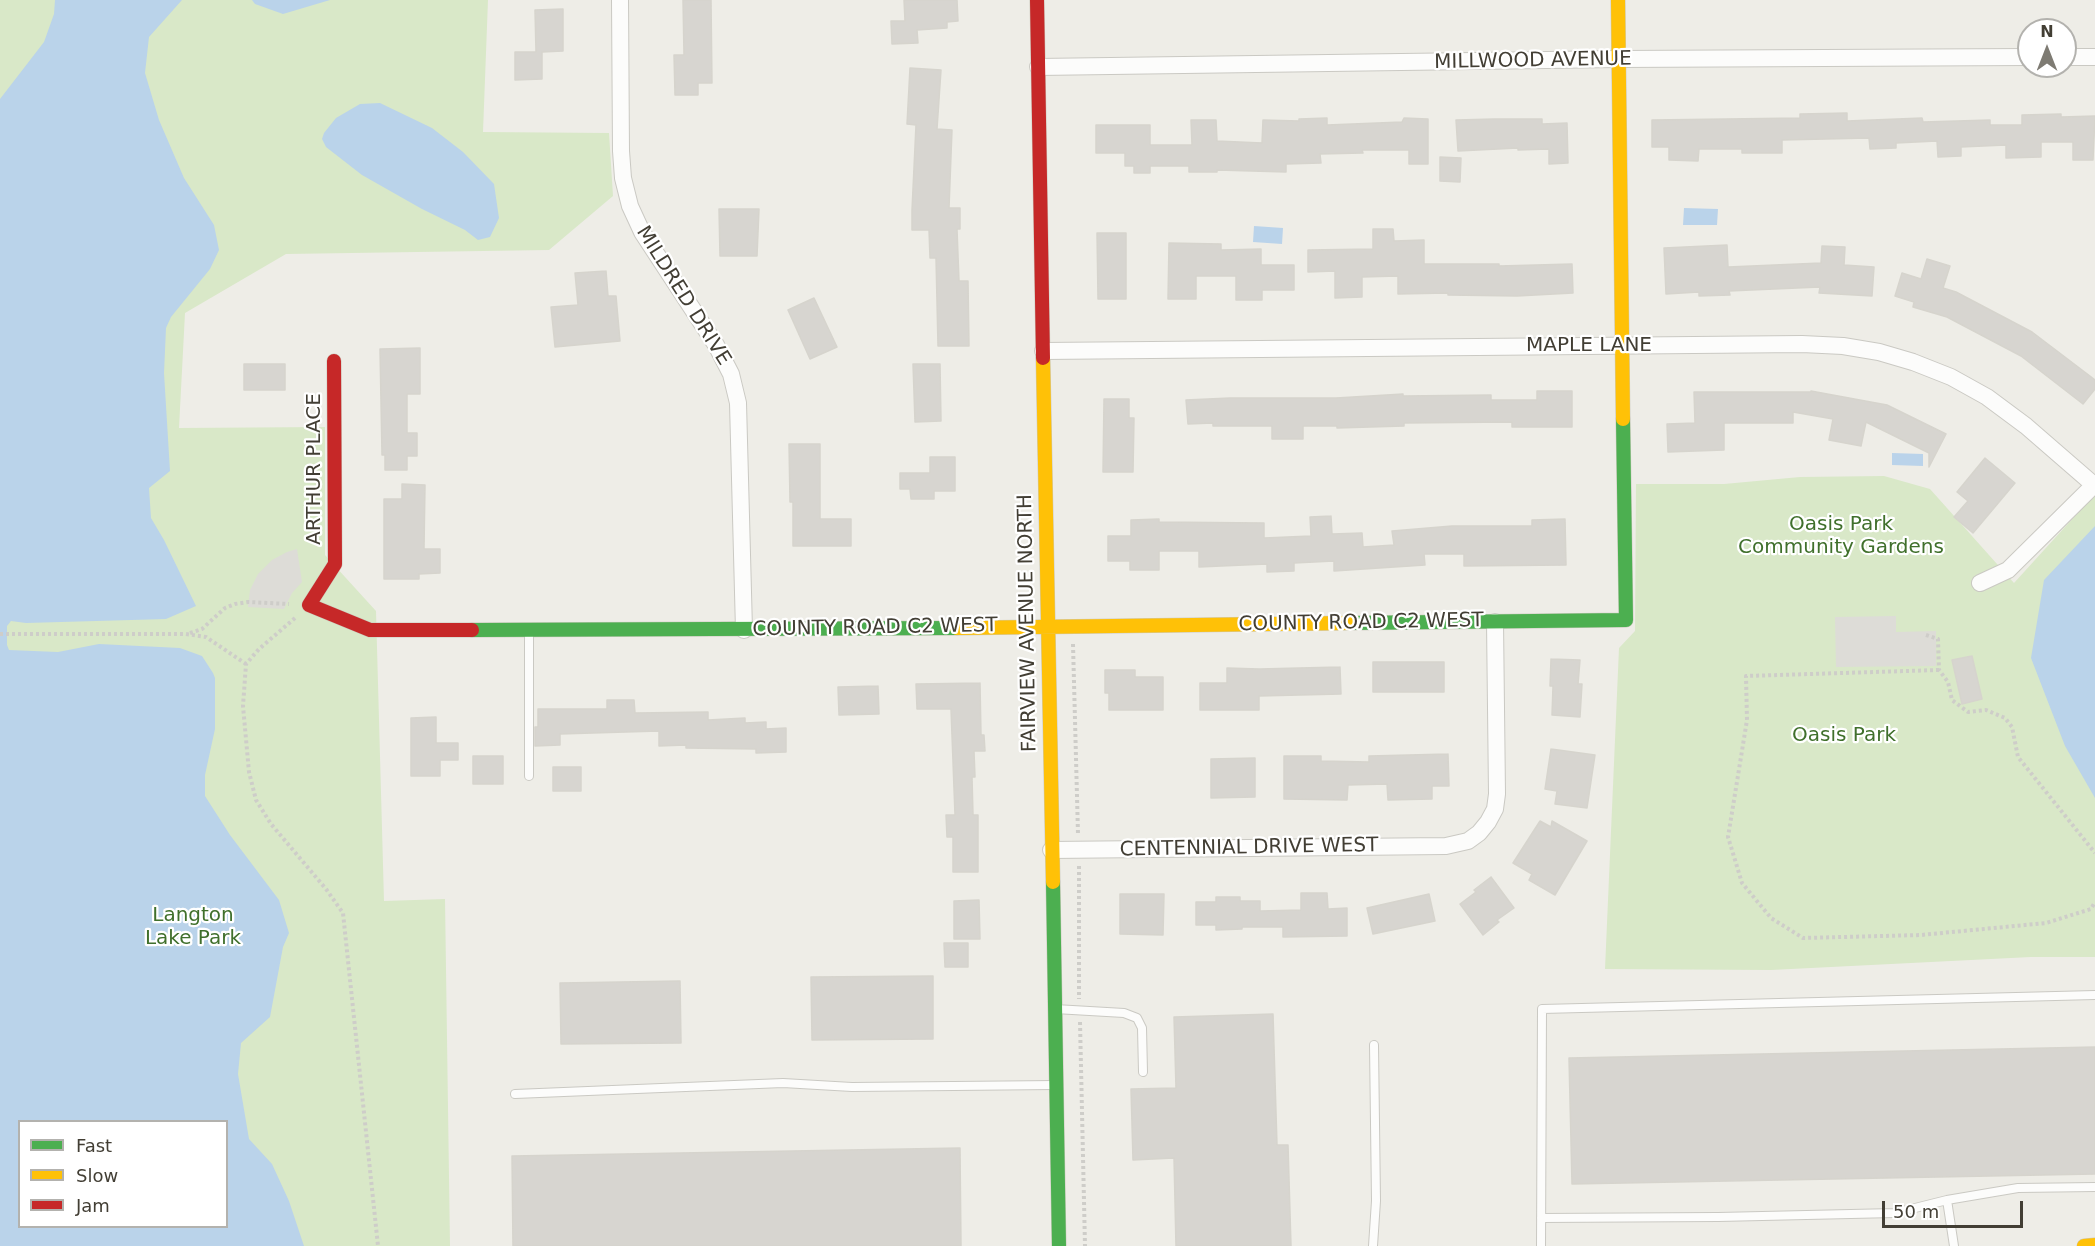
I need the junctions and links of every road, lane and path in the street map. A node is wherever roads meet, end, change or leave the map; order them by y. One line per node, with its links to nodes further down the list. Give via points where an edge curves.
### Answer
1 (620, 0): 19 (street, MILDRED DRIVE, via 621,151 630,206 642,232 716,345 731,374 738,403)
2 (1037, 0): 8 (street, FAIRVIEW AVENUE NORTH)
3 (1618, 0): 7 (street)
4 (2017, 57): 7 (street, MILLWOOD AVENUE)
5 (2077, 57): 6 (street)
6 (2095, 57)
7 (1619, 59): 8 (street, MILLWOOD AVENUE); 9 (street)
8 (1038, 67): 10 (street, FAIRVIEW AVENUE NORTH)
9 (1622, 346): 10 (street, MAPLE LANE); 12 (street, MAPLE LANE, via 1823,345 1879,352 1951,377 1987,397); 15 (street, COUNTY ROAD C2 WEST, via 1626,620)
10 (1043, 351): 17 (street, FAIRVIEW AVENUE NORTH)
11 (334, 361): 14 (street, ARTHUR PLACE, via 336,564)
12 (2095, 484): 13 (street, via 2008,570)
13 (1980, 584)
14 (309, 605): 18 (street, COUNTY ROAD C2 WEST, via 370,630); 21 (path, via 234,604 202,629); 23 (path)
15 (1495, 622): 16 (street, COUNTY ROAD C2 WEST); 27 (street, CENTENNIAL DRIVE WEST, via 1497,794 1488,822 1468,841 1446,846)
16 (1072, 626): 17 (street, COUNTY ROAD C2 WEST); 27 (path)
17 (1047, 627): 19 (street, COUNTY ROAD C2 WEST); 26 (street, FAIRVIEW AVENUE NORTH)
18 (529, 630): 19 (street, COUNTY ROAD C2 WEST); 25 (lane)
19 (744, 630)
20 (0, 634): 21 (path)
21 (186, 634): 23 (path, via 206,637)
22 (1926, 634): 24 (path, via 1938,639)
23 (246, 664): 41 (path, via 245,735 256,800 343,913)
24 (1939, 670): 28 (path, via 1948,682 1952,700 1968,712 1986,710 2005,718 2012,727 2018,757); 29 (path, via 1746,676 1747,720 1728,837 1742,883 1770,918 1803,938 1921,935 2046,923 2091,909)
25 (529, 776)
26 (1052, 850): 27 (street, CENTENNIAL DRIVE WEST); 31 (street, FAIRVIEW AVENUE NORTH)
27 (1079, 850): 32 (path)
28 (2095, 853)
29 (2095, 902)
30 (2095, 995): 39 (lane, via 1542,1009)
31 (1054, 1009): 32 (lane); 35 (street, FAIRVIEW AVENUE NORTH)
32 (1079, 1010): 34 (lane, via 1124,1013 1137,1018 1142,1028); 43 (path)
33 (1374, 1045): 44 (lane)
34 (1143, 1072)
35 (1056, 1085): 36 (lane, via 852,1088 783,1083); 42 (street, FAIRVIEW AVENUE NORTH)
36 (514, 1094)
37 (2095, 1187): 38 (lane, via 2018,1188)
38 (1947, 1200): 39 (lane, via 1895,1213); 46 (lane)
39 (1541, 1218): 45 (lane)
40 (2095, 1245): 47 (street)
41 (378, 1246)
42 (1059, 1246)
43 (1085, 1246)
44 (1373, 1246)
45 (1541, 1246)
46 (1954, 1246)
47 (2084, 1246)

